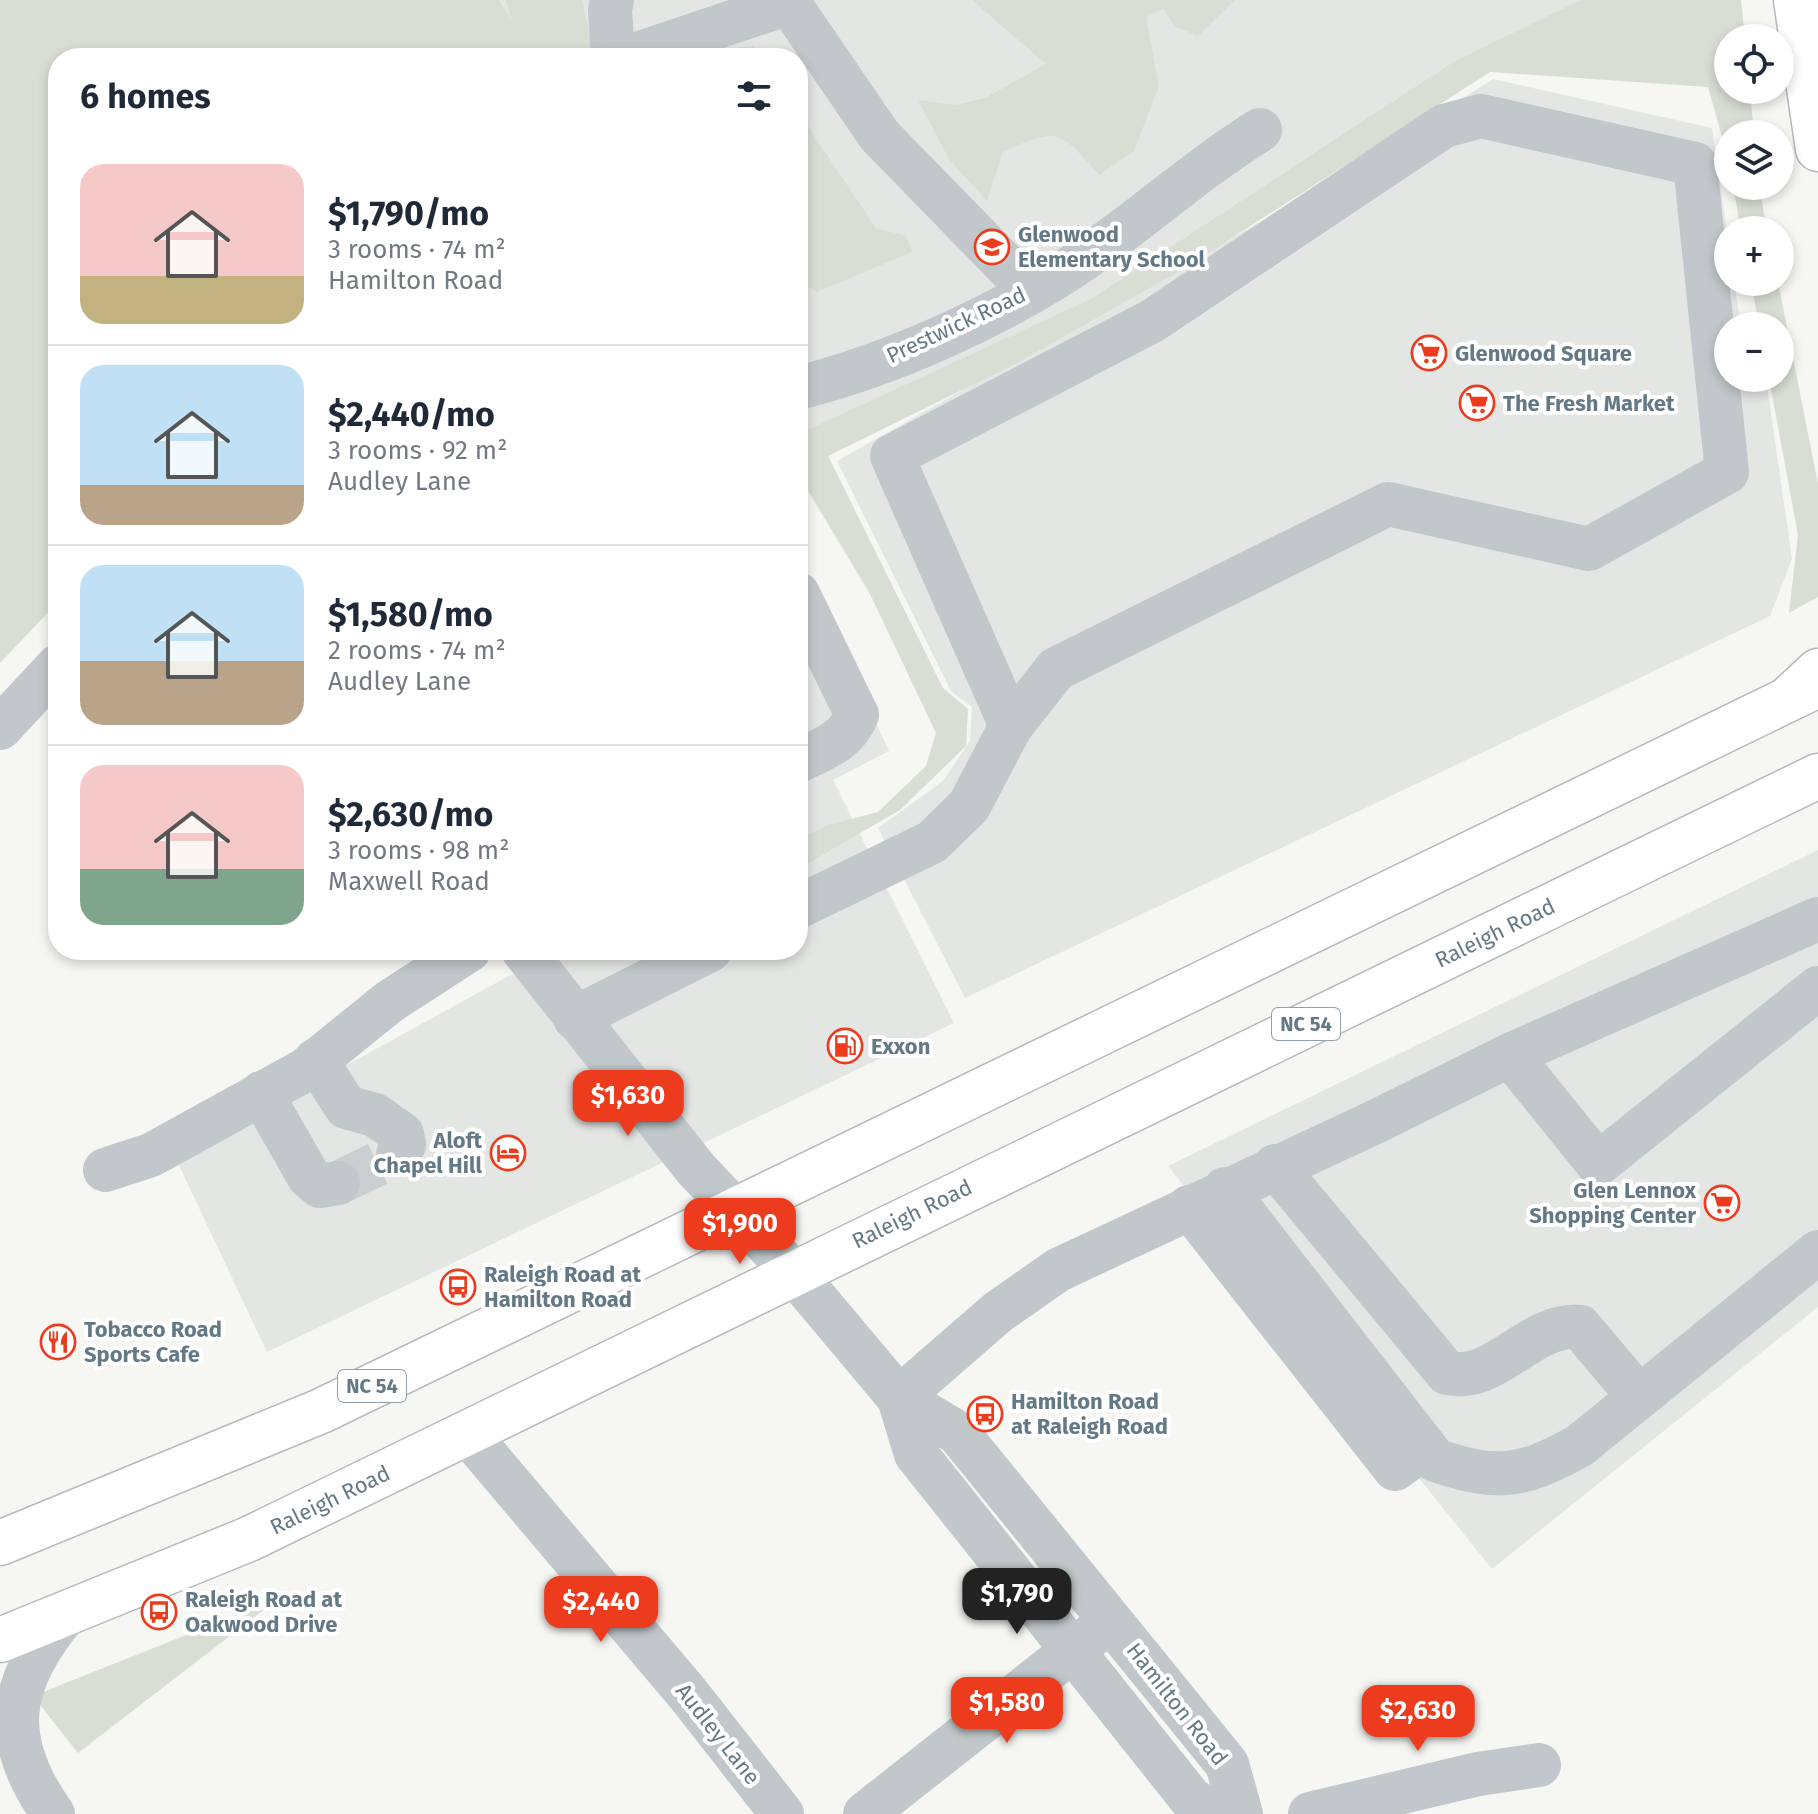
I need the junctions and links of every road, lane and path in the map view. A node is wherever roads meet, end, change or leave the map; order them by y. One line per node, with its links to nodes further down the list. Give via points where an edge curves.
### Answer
1 (612, 0): 3 (street)
2 (1796, 0): 6 (main road)
3 (612, 48)
4 (655, 48): 7 (street, via 789,3 879,135)
5 (1260, 130): 7 (street, Prestwick Road)
6 (1818, 149)
7 (1031, 291): 8 (street, Prestwick Road, via 993,313 842,377)
8 (808, 386)
9 (808, 615): 14 (street, via 857,715 839,741)
10 (48, 677): 13 (street)
11 (1808, 684): 31 (main road, NC 54)
12 (1011, 726): 12 (street, via 1056,669 1388,504 1589,549 1727,472 1695,164 1481,116 1444,126 1152,321 892,456); 16 (street, via 969,806 932,842)
13 (0, 728)
14 (808, 756)
15 (1818, 776): 33 (main road, Raleigh Road / NC 54)
16 (808, 902)
17 (1818, 919): 23 (street)
18 (454, 960): 24 (street, via 389,1002)
19 (531, 960): 22 (street, Hamilton Road)
20 (690, 960): 22 (street)
21 (1818, 988): 23 (street, via 1598,1164)
22 (575, 1018): 31 (street, Hamilton Road)
23 (1510, 1055): 27 (street)
24 (316, 1060): 25 (street); 26 (street, via 346,1107 375,1115 402,1134 404,1145)
25 (261, 1093): 28 (street, via 151,1155); 29 (street, via 309,1177 320,1186)
26 (398, 1154)
27 (1275, 1166): 30 (street); 34 (street, via 1447,1373 1462,1376 1554,1328 1580,1327)
28 (105, 1170)
29 (338, 1183)
30 (1207, 1198): 34 (street, via 1395,1469 1425,1447 1435,1460 1477,1474 1513,1474 1579,1446); 35 (street, via 1058,1270 998,1312)
31 (735, 1211): 33 (street, Hamilton Road); 37 (main road, NC 54, via 321,1411)
32 (1818, 1252): 34 (street)
33 (795, 1274): 35 (street, Hamilton Road); 36 (main road, Raleigh Road / NC 54)
34 (1639, 1397)
35 (899, 1398): 39 (street, Hamilton Road, via 958,1433); 41 (street, Hamilton Road, via 916,1454)
36 (468, 1434): 38 (main road, Raleigh Road / NC 54, via 249,1539); 44 (street, Audley Lane)
37 (0, 1543)
38 (65, 1615): 40 (main road, Raleigh Road / NC 54); 43 (street, via 37,1648 16,1708 17,1752)
39 (1112, 1620): 41 (street); 47 (street, Hamilton Road, via 1227,1764)
40 (0, 1640)
41 (1071, 1650): 45 (street); 46 (street, Hamilton Road, via 1191,1799)
42 (1539, 1765): 48 (street)
43 (42, 1800)
44 (782, 1814)
45 (865, 1814)
46 (1216, 1814)
47 (1241, 1814)
48 (1310, 1814)

